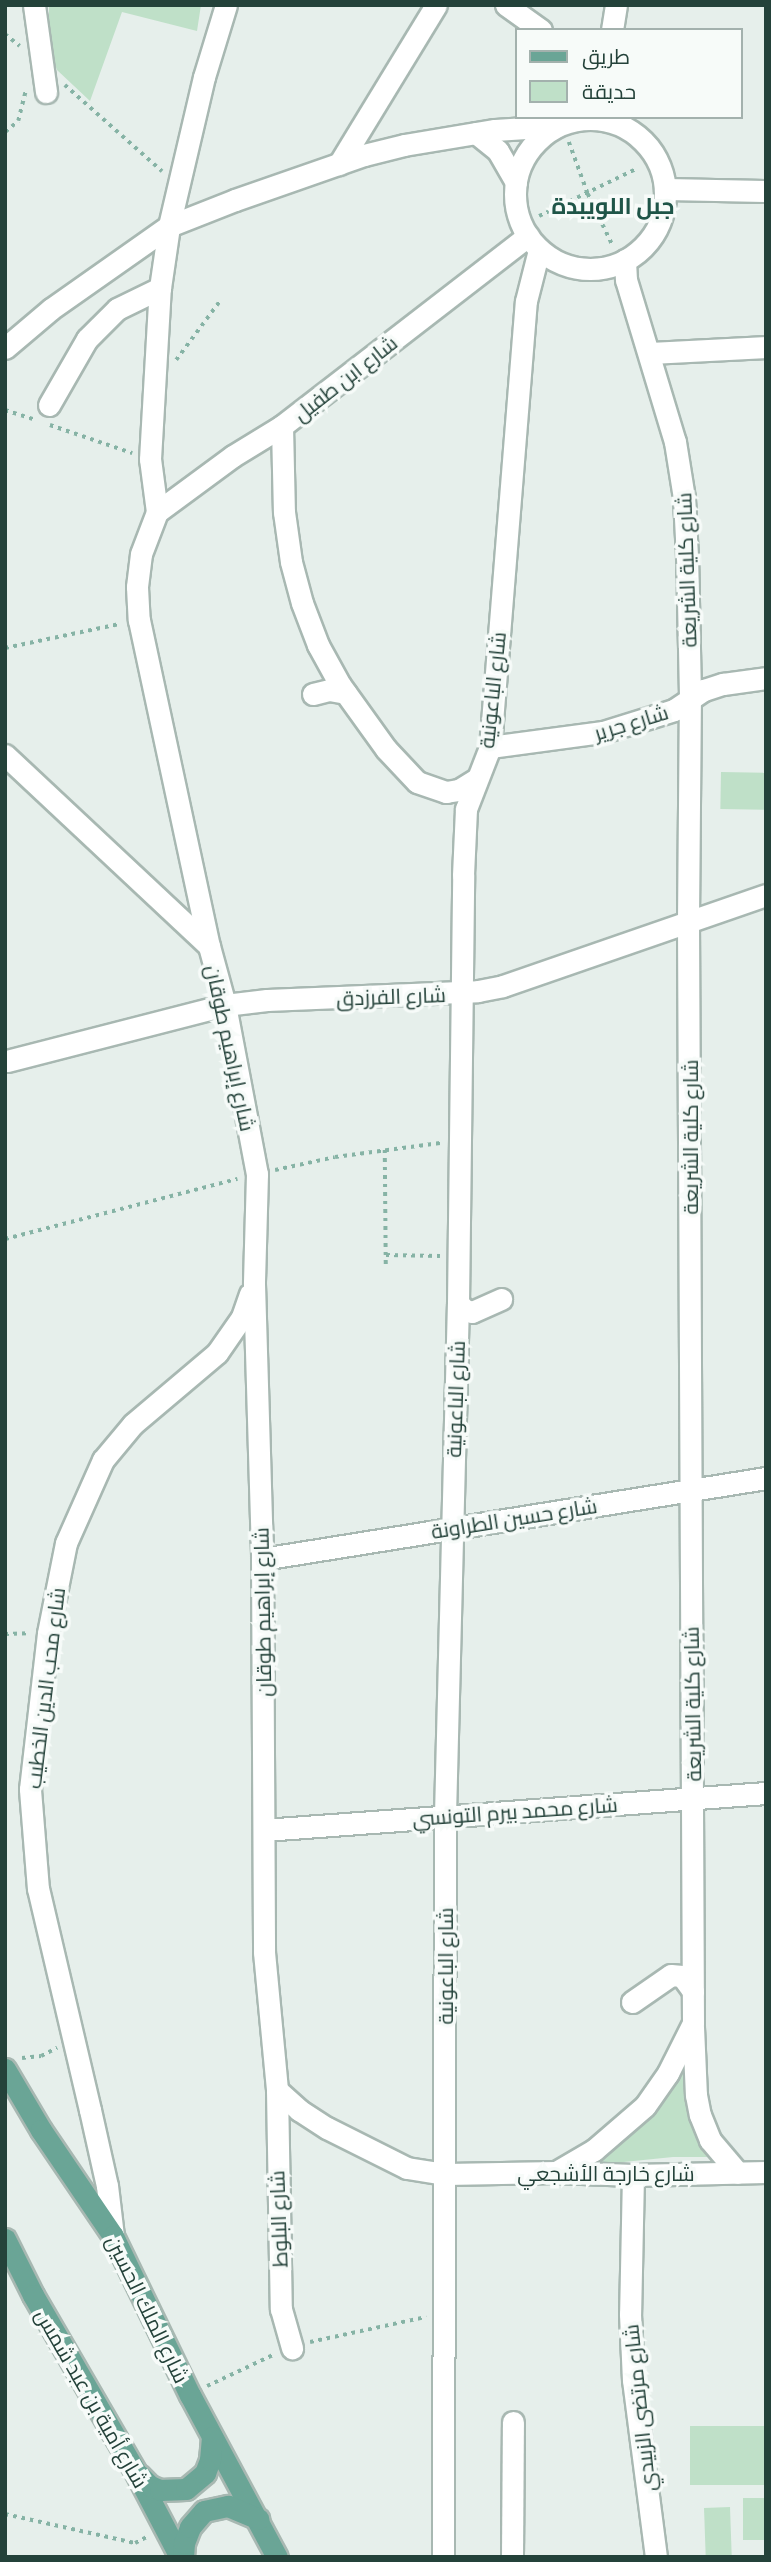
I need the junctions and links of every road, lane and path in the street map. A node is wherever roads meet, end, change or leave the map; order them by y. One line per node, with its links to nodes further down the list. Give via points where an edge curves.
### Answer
1 (34, 5): 8 (street)
2 (226, 5): 17 (street, via 204,77)
3 (436, 5): 14 (street)
4 (506, 5): 6 (street)
5 (616, 5): 7 (street)
6 (538, 28)
7 (612, 28)
8 (45, 85): 12 (path); 17 (path)
9 (592, 119): 11 (street)
10 (599, 119): 18 (street, via 620,125 641,139 657,159)
11 (567, 126): 13 (street); 16 (street, via 541,136 526,153); 20 (path)
12 (5, 132)
13 (476, 133): 14 (street, via 404,145); 16 (street, via 498,151)
14 (340, 164): 22 (street)
15 (638, 168): 20 (path)
16 (516, 182): 23 (street, via 518,217)
17 (180, 186): 22 (street)
18 (665, 190): 19 (street); 24 (street, via 658,226 646,244)
19 (766, 191)
20 (588, 194): 21 (path); 24 (path)
21 (539, 216)
22 (169, 226): 25 (street); 28 (street, via 51,309)
23 (533, 243): 24 (street, via 560,263 583,269 606,267); 33 (street, شارع ابن طفيل); 42 (street, شارع الباعونية)
24 (619, 252): 29 (street, شارع كلية الشريعة)
25 (160, 288): 31 (street, via 117,309 87,339); 34 (street)
26 (219, 302): 30 (path)
27 (766, 347): 29 (street)
28 (5, 348)
29 (651, 353): 41 (street, شارع كلية الشريعة, via 681,471)
30 (174, 363)
31 (49, 405)
32 (5, 410): 34 (path)
33 (282, 426): 35 (street, شارع ابن طفيل); 39 (street, via 284,513 291,562 318,645)
34 (150, 459): 35 (street)
35 (157, 512): 36 (street, شارع إبراهيم طوقان, via 141,554)
36 (139, 620): 37 (path); 47 (street, شارع إبراهيم طوقان)
37 (5, 648)
38 (766, 678): 41 (street, شارع جرير, via 723,684)
39 (345, 693): 40 (street); 44 (street, via 417,782 446,792)
40 (313, 694)
41 (690, 696): 42 (street, شارع جرير, via 674,710 603,732); 46 (street, شارع كلية الشريعة)
42 (490, 747): 44 (street, شارع الباعونية)
43 (5, 755): 47 (street, شارع إبراهيم طوقان)
44 (475, 780): 48 (street, شارع الباعونية, via 466,809)
45 (766, 895): 46 (street, شارع الفرزدق)
46 (688, 920): 48 (street, شارع الفرزدق, via 503,986); 62 (street, شارع كلية الشريعة)
47 (209, 946): 49 (street, شارع إبراهيم طوقان)
48 (461, 994): 49 (street, شارع الفرزدق); 51 (street, شارع الباعونية)
49 (225, 1005): 50 (street, شارع الفرزدق); 53 (street, شارع إبراهيم طوقان)
50 (7, 1060)
51 (458, 1141): 52 (path); 56 (street, شارع الباعونية)
52 (384, 1150): 53 (path); 55 (path)
53 (257, 1174): 54 (path); 58 (street, شارع إبراهيم طوقان)
54 (5, 1239)
55 (386, 1255): 56 (path); 57 (path)
56 (458, 1256): 60 (street, شارع الباعونية)
57 (386, 1265)
58 (254, 1284): 64 (street, شارع إبراهيم طوقان); 72 (street, شارع محب الدين الخطيب, via 242,1317 217,1353 132,1424 103,1460 66,1543 48,1633 30,1789 38,1889)
59 (501, 1299): 60 (street, via 472,1312)
60 (458, 1303): 63 (street, شارع الباعونية)
61 (766, 1478): 62 (street, شارع حسين الطراونة)
62 (693, 1489): 63 (street, شارع حسين الطراونة); 66 (street, شارع كلية الشريعة)
63 (450, 1528): 64 (street, شارع حسين الطراونة); 67 (street, شارع الباعونية)
64 (262, 1559): 68 (street, شارع إبراهيم طوقان)
65 (766, 1793): 66 (street, شارع محمد بيرم التونسي)
66 (693, 1798): 67 (street, شارع محمد بيرم التونسي); 69 (street, شارع كلية الشريعة)
67 (445, 1815): 68 (street, شارع محمد بيرم التونسي); 80 (street, شارع الباعونية)
68 (264, 1830): 75 (street, شارع إبراهيم طوقان, via 264,1952)
69 (693, 1991): 70 (street, via 682,1976 671,1975); 71 (street, شارع كلية الشريعة)
70 (632, 2002)
71 (693, 2023): 77 (street, شارع كلية الشريعة, via 645,2106 594,2150); 79 (street, شارع كلية الشريعة, via 700,2115 710,2140)
72 (73, 2035): 73 (path, via 55,2050); 82 (street, شارع محب الدين الخطيب, via 107,2186)
73 (10, 2064): 76 (main road, شارع الملك الحسين)
74 (5, 2089): 76 (main road)
75 (277, 2090): 80 (street, via 299,2110 370,2151 407,2168); 88 (street, شارع البلوط, via 281,2309)
76 (41, 2130): 82 (main road, شارع الملك الحسين)
77 (556, 2172): 80 (street, شارع خارجة الأشجعي); 81 (street, شارع خارجة الأشجعي)
78 (766, 2172): 79 (street, شارع خارجة الأشجعي)
79 (738, 2173): 81 (street, شارع خارجة الأشجعي)
80 (446, 2174): 86 (street, شارع الباعونية)
81 (633, 2175): 99 (street, شارع مرتضى الزبيدي, via 633,2380)
82 (113, 2236): 90 (main road, شارع الملك الحسين)
83 (5, 2239): 85 (main road, شارع أمية بن عبد شمس)
84 (5, 2259): 85 (main road)
85 (33, 2295): 91 (main road, شارع أمية بن عبد شمس)
86 (444, 2313): 87 (path); 97 (street, شارع الباعونية)
87 (379, 2326)
88 (292, 2348)
89 (513, 2422): 98 (street)
90 (212, 2437): 91 (main road, via 205,2473 186,2488 160,2490); 93 (main road, شارع الملك الحسين)
91 (135, 2471): 94 (main road, شارع أمية بن عبد شمس)
92 (5, 2514): 94 (path, via 135,2543)
93 (258, 2519): 95 (main road, via 228,2507 205,2511 190,2527); 96 (main road, شارع الملك الحسين)
94 (165, 2528): 95 (main road, شارع أمية بن عبد شمس)
95 (182, 2557)
96 (277, 2557)
97 (443, 2557)
98 (512, 2557)
99 (656, 2557)

